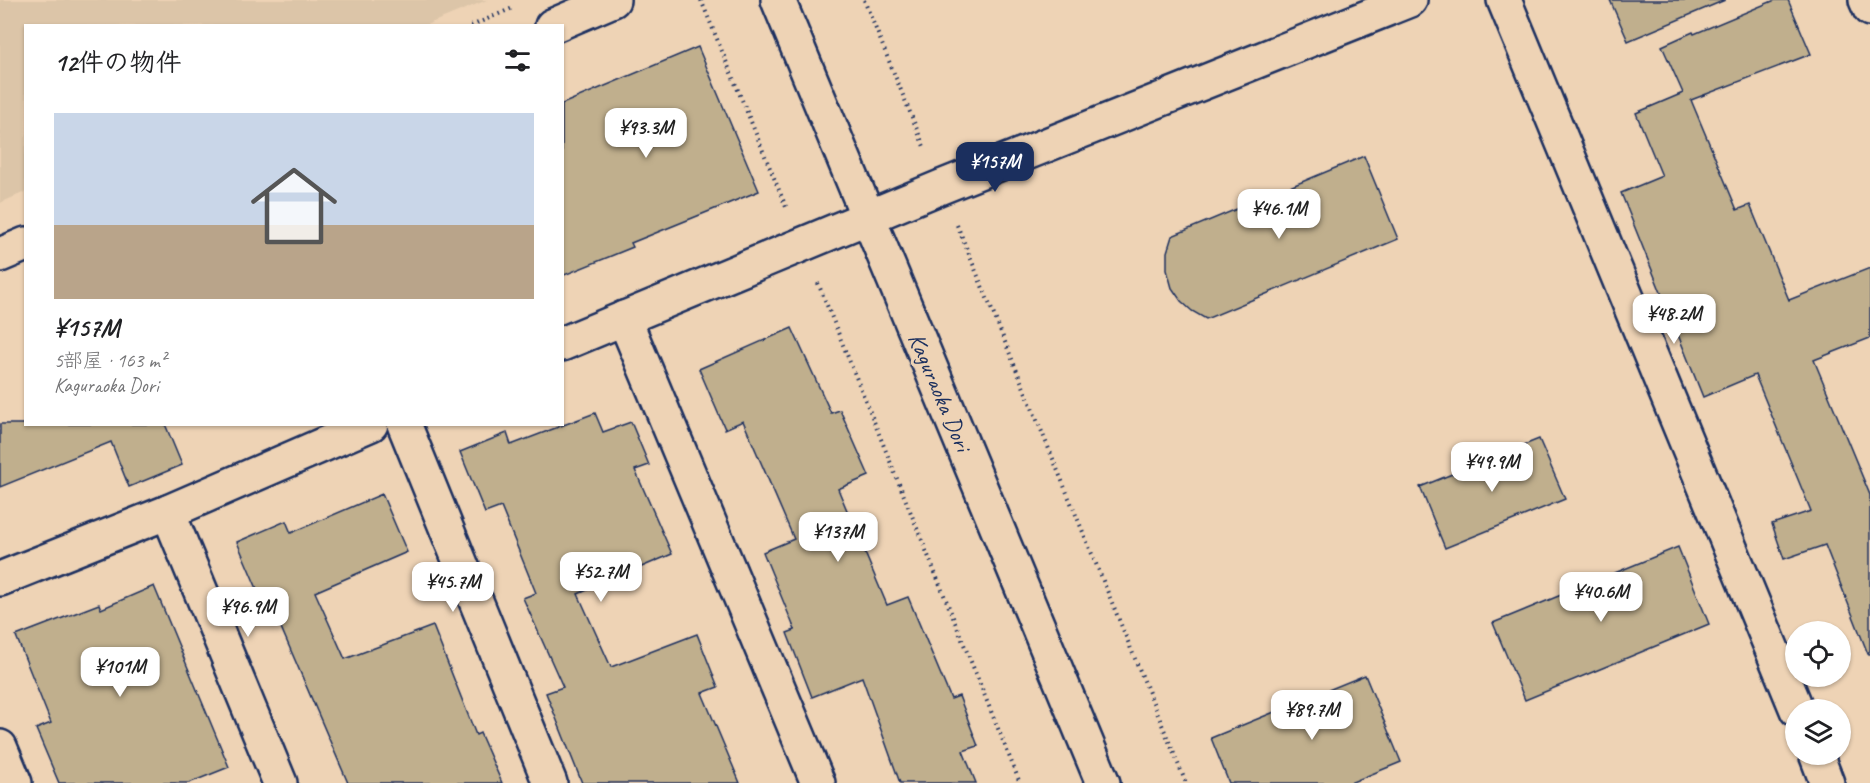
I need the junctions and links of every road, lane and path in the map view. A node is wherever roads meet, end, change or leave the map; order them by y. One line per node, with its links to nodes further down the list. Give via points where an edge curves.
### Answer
1 (613, 0): 11 (street)
2 (701, 0): 14 (path)
3 (778, 0): 13 (street, Kaguraoka Dori)
4 (864, 0): 12 (path)
5 (1410, 0): 12 (street)
6 (1504, 0): 23 (street)
7 (1866, 0): 9 (street)
8 (523, 4): 10 (path)
9 (1870, 9)
10 (476, 24)
11 (557, 24)
12 (941, 187): 13 (street); 32 (path)
13 (868, 217): 14 (street); 31 (street, Kaguraoka Dori)
14 (802, 244): 17 (street); 30 (path)
15 (24, 245): 16 (street)
16 (0, 255)
17 (624, 318): 18 (street); 29 (street)
18 (564, 343)
19 (366, 426): 21 (street)
20 (405, 426): 28 (street)
21 (168, 512): 22 (street); 27 (street)
22 (0, 579)
23 (1792, 699)
24 (0, 747): 26 (street)
25 (1820, 765): 33 (street)
26 (15, 783)
27 (280, 783)
28 (550, 783)
29 (818, 783)
30 (1020, 783)
31 (1103, 783)
32 (1186, 783)
33 (1827, 783)

